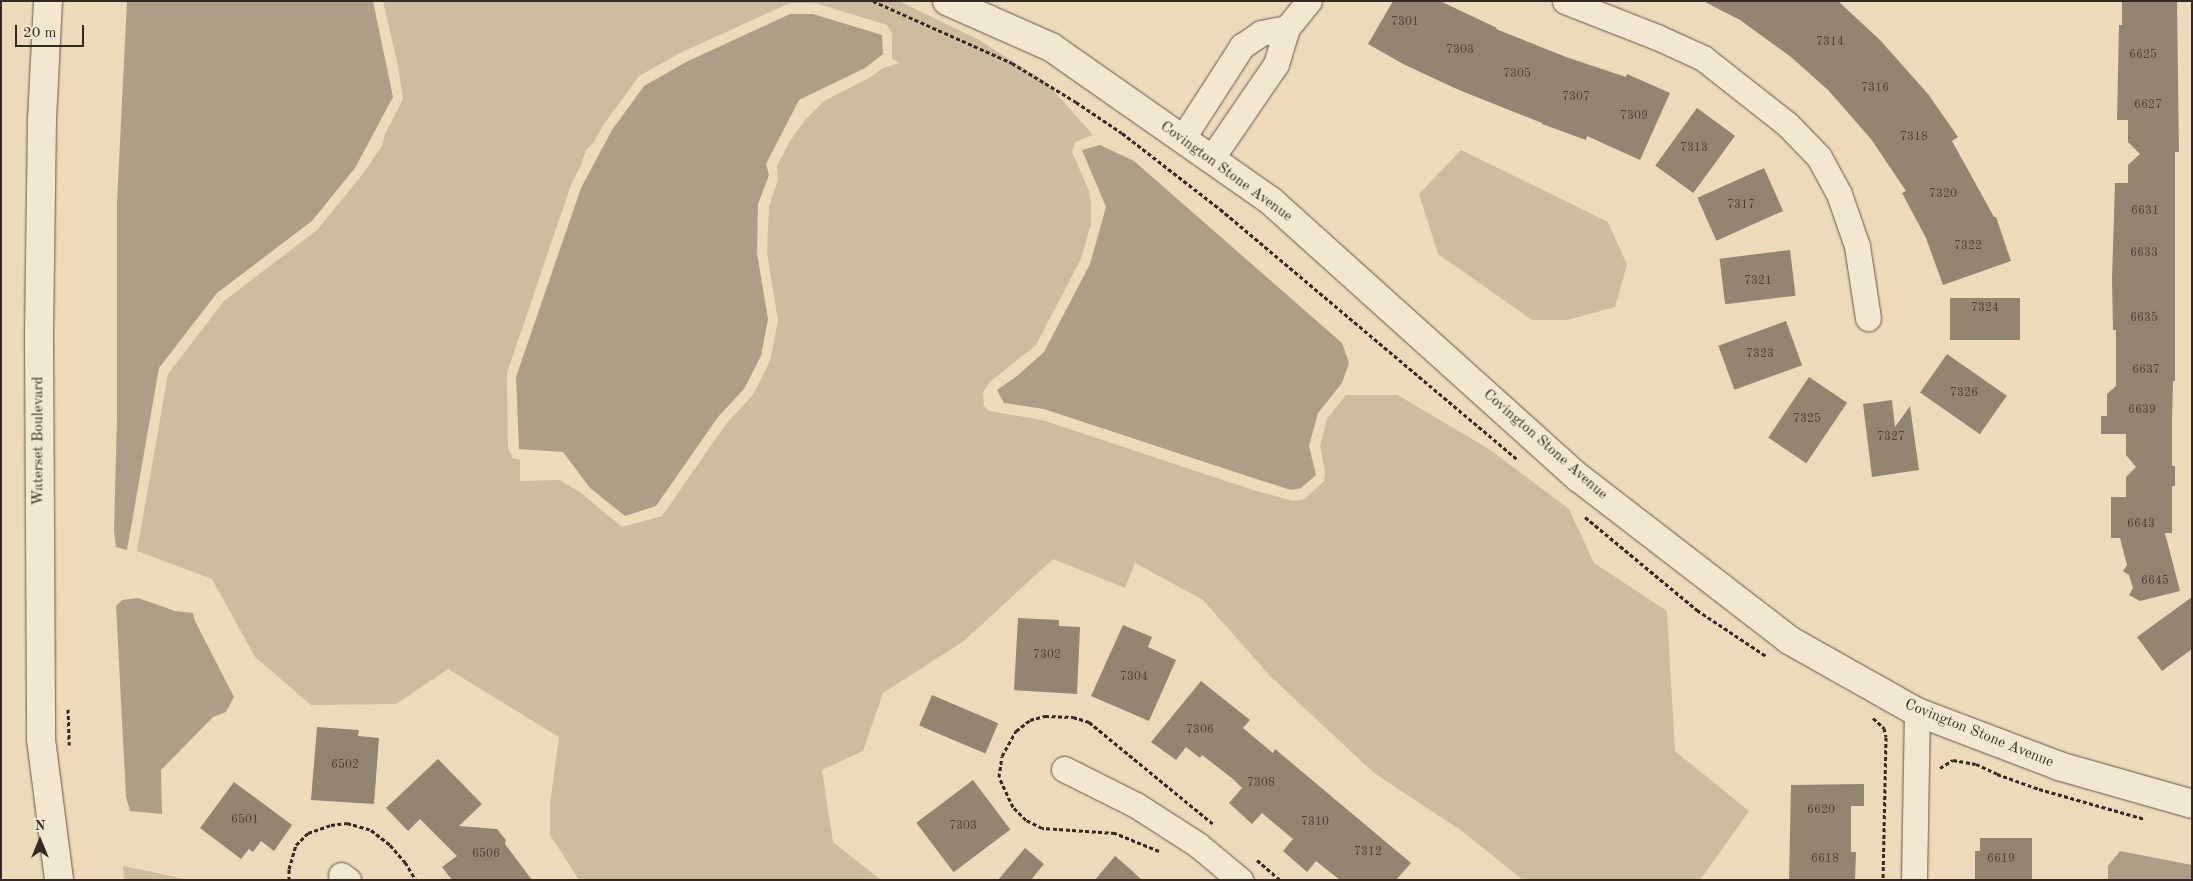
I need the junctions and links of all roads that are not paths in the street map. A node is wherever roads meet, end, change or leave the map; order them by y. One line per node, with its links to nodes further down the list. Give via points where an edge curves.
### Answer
1 (48, 1): 12 (street, Waterset Boulevard, via 42,119 39,335 41,739)
2 (947, 1): 6 (street, Covington Stone Avenue, via 1051,46)
3 (1309, 1): 5 (street)
4 (1565, 1): 8 (street, via 1703,58 1788,124 1818,157 1839,194 1857,246)
5 (1287, 28): 6 (street, via 1261,33 1242,46); 7 (street, via 1276,64)
6 (1182, 139): 7 (street, Covington Stone Avenue)
7 (1211, 159): 9 (street, Covington Stone Avenue, via 1272,202 1579,478 1789,640)
8 (1868, 318)
9 (1917, 712): 11 (street, Covington Stone Avenue, via 2059,766); 14 (street)
10 (1064, 769): 13 (street, via 1136,805 1198,845)
11 (2192, 804)
12 (59, 880)
13 (1240, 880)
14 (1914, 880)

